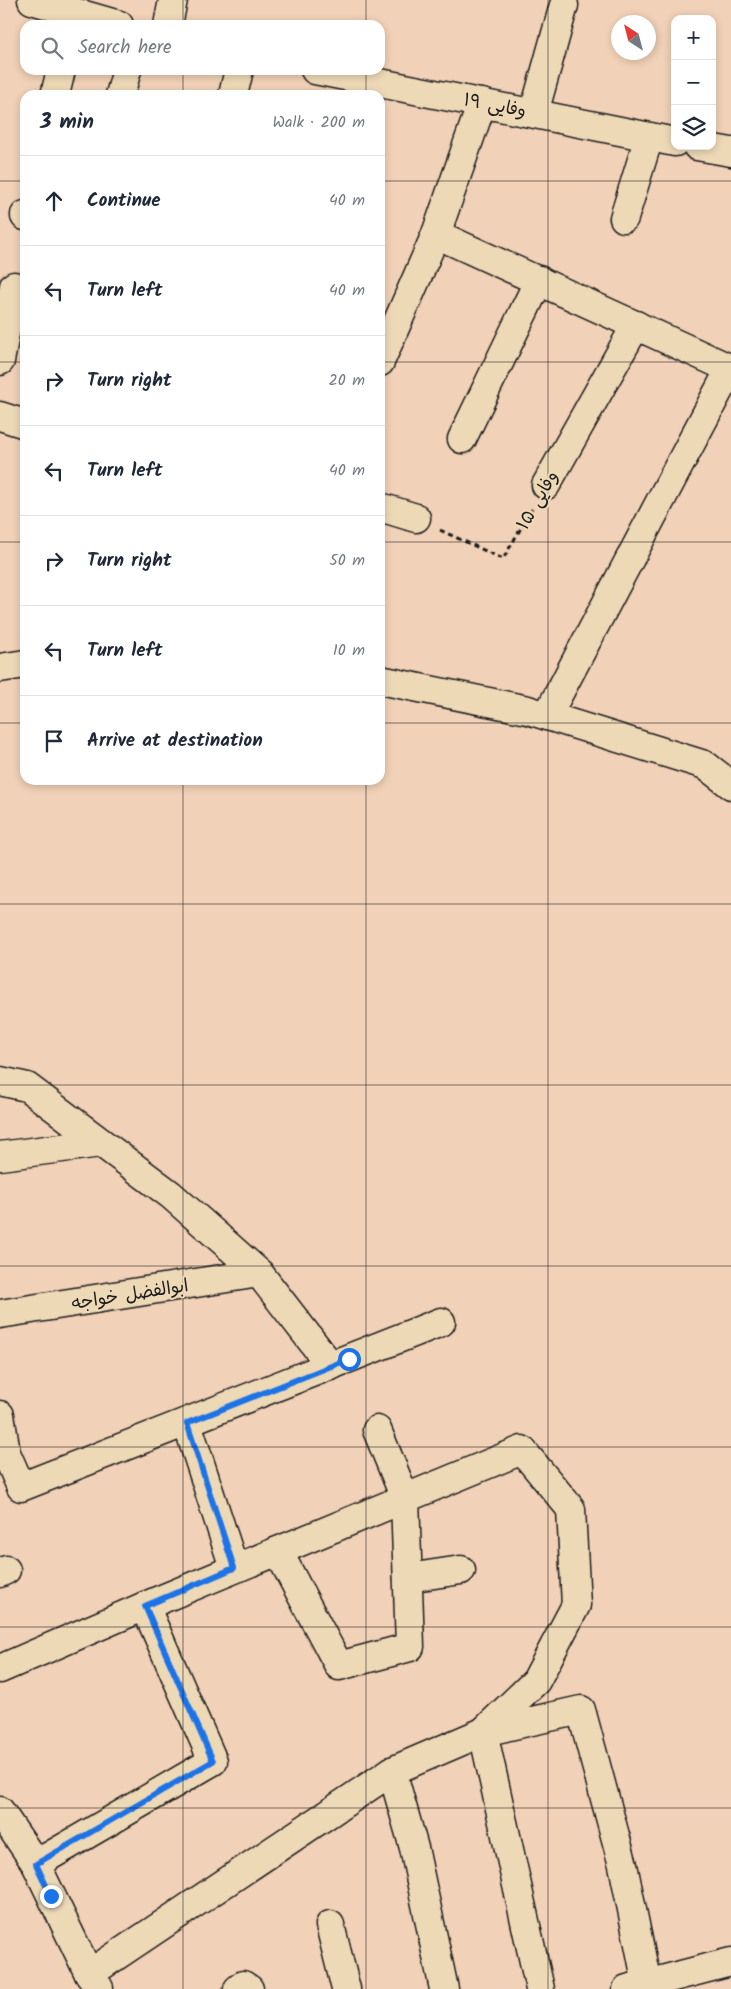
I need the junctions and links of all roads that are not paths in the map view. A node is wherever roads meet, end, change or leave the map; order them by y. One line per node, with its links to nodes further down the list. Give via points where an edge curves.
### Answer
1 (32, 0): 4 (street)
2 (173, 0): 5 (street)
3 (564, 5): 17 (street)
4 (74, 19)
5 (169, 20)
6 (60, 75): 11 (street)
7 (126, 75): 12 (street)
8 (238, 75): 13 (street)
9 (327, 75): 10 (street, وفایی ۱۹)
10 (358, 87): 14 (street, وفایی ۱۹)
11 (56, 90)
12 (121, 90)
13 (234, 90)
14 (381, 90)
15 (385, 90): 16 (street, وفایی ۱۹)
16 (482, 103): 17 (street, وفایی ۱۹); 22 (street)
17 (534, 113): 18 (street, وفایی ۱۹)
18 (662, 139): 21 (street)
19 (716, 149): 20 (street)
20 (731, 152)
21 (624, 218)
22 (436, 234): 23 (street); 26 (street)
23 (540, 280): 25 (street); 31 (street)
24 (14, 286): 27 (street)
25 (636, 325): 28 (street); 32 (street, وفایی ۱۵)
26 (385, 351)
27 (0, 361)
28 (730, 369): 38 (street)
29 (0, 416): 30 (street)
30 (20, 422)
31 (462, 439)
32 (546, 485)
33 (385, 509): 34 (street)
34 (416, 518)
35 (20, 665): 36 (street)
36 (0, 668)
37 (385, 681): 38 (street)
38 (547, 716): 39 (street, via 706,764)
39 (731, 785)
40 (0, 1081): 41 (street, via 27,1087)
41 (101, 1143): 42 (street); 43 (street, via 171,1195)
42 (0, 1156)
43 (259, 1273): 44 (street, ابوالفضل خواجه); 46 (street)
44 (0, 1314)
45 (441, 1322): 46 (street)
46 (330, 1366): 48 (street)
47 (0, 1415): 50 (street)
48 (187, 1423): 50 (street, via 21,1487); 53 (street)
49 (377, 1430): 51 (street)
50 (3, 1455)
51 (405, 1498): 52 (street); 55 (street); 58 (street, via 522,1450 571,1509 576,1605 536,1681)
52 (278, 1551): 53 (street); 55 (street, via 339,1666 410,1646)
53 (234, 1568): 56 (street)
54 (461, 1570): 55 (street)
55 (408, 1578)
56 (145, 1606): 57 (street); 61 (street, via 213,1761)
57 (0, 1669)
58 (482, 1732): 59 (street); 65 (street, via 581,1710 623,1865); 70 (street)
59 (392, 1771): 64 (street); 69 (street, via 414,1848)
60 (0, 1811): 61 (street)
61 (36, 1864): 64 (street)
62 (330, 1925): 68 (street)
63 (731, 1962): 65 (street)
64 (94, 1982)
65 (640, 1987)
66 (238, 1989): 67 (street, via 243,1985)
67 (249, 1989)
68 (346, 1989)
69 (444, 1989)
70 (540, 1989)

